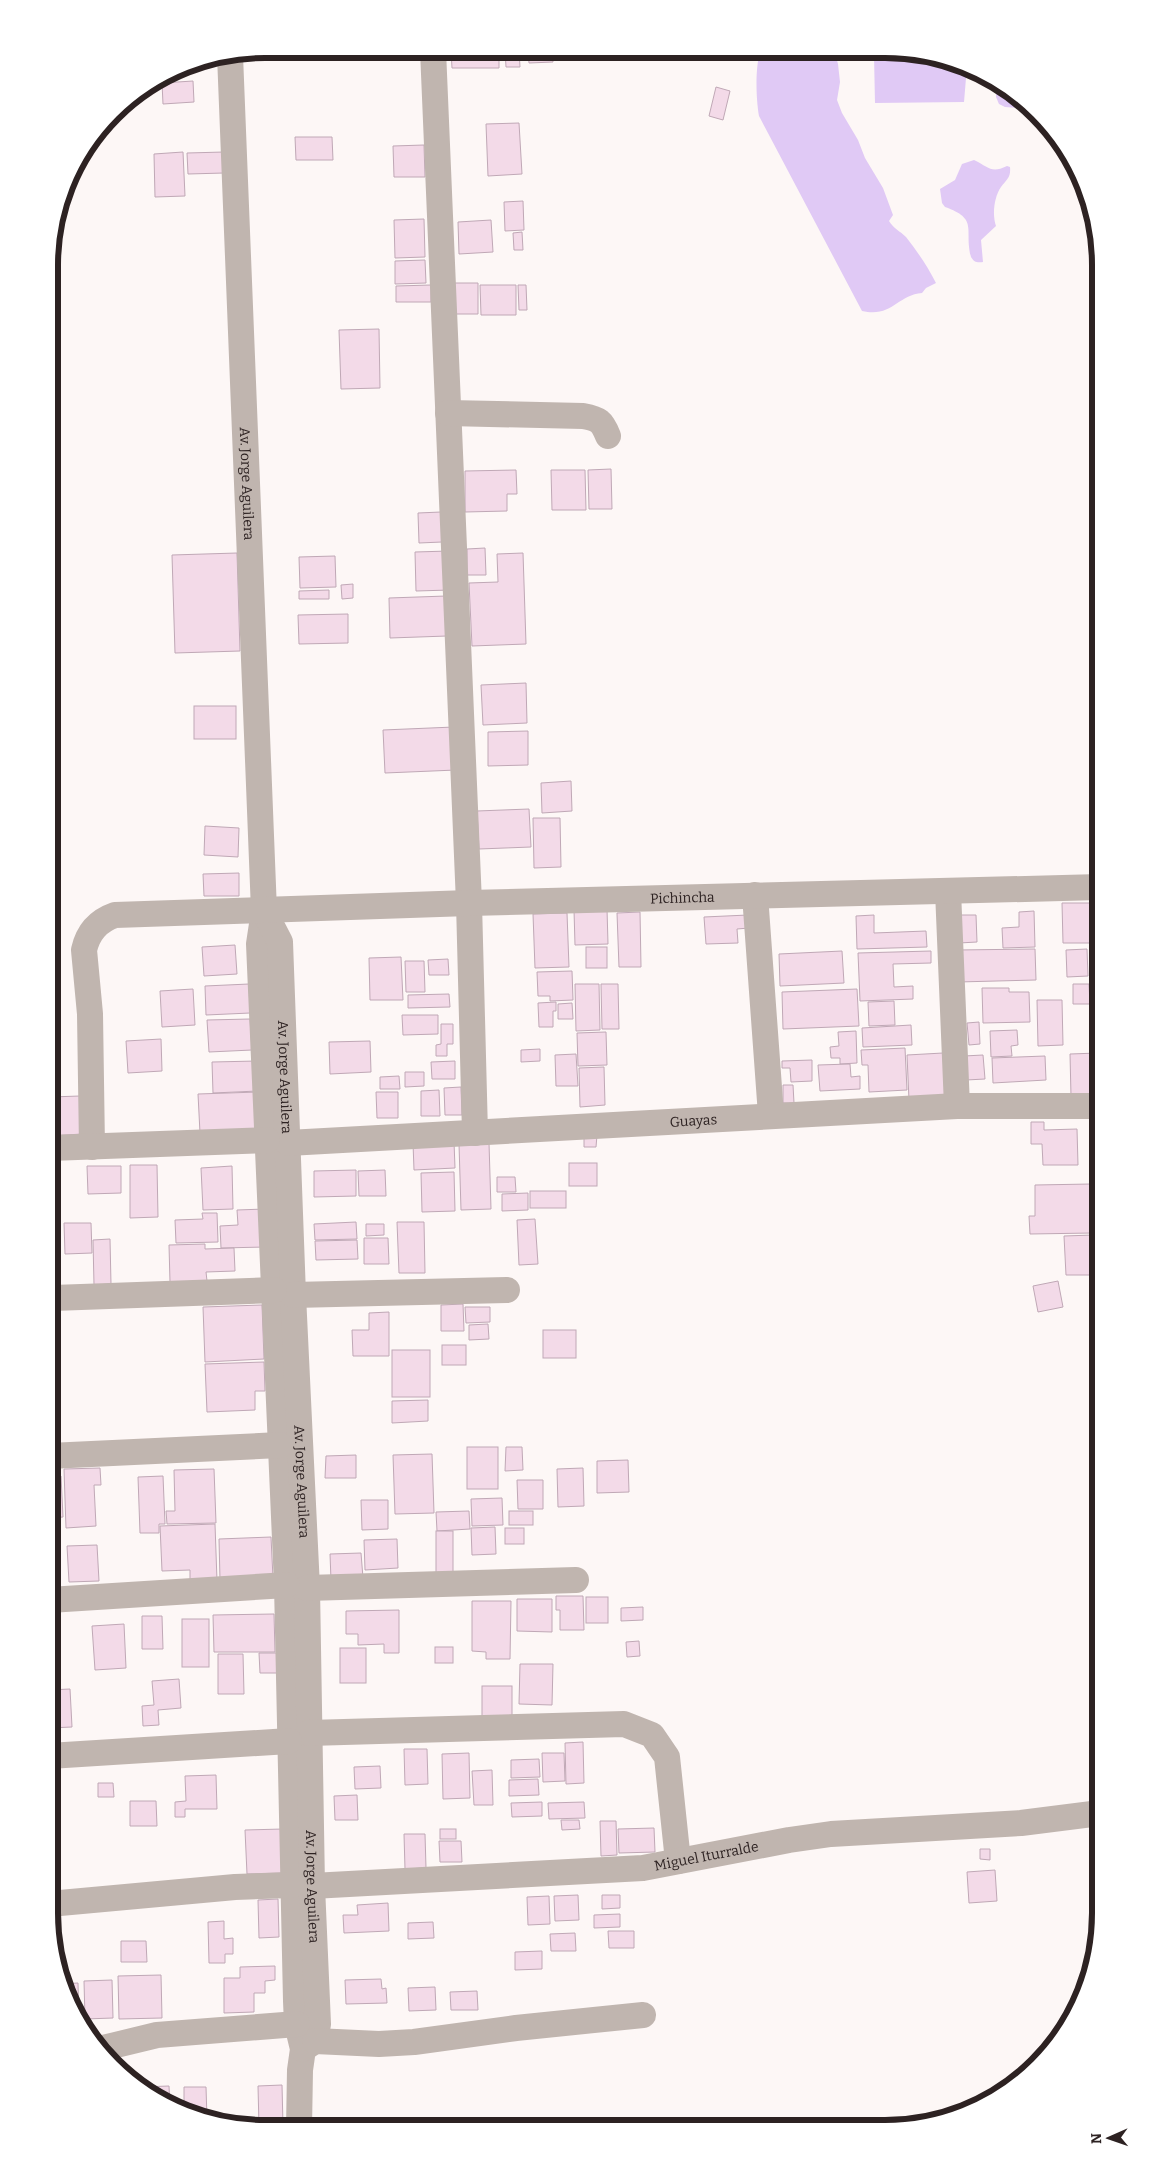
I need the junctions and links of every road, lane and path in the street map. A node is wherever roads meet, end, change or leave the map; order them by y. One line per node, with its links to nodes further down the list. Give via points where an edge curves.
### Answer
1 (433, 58): 3 (street)
2 (230, 60): 9 (street, Av. Jorge Aguilera)
3 (448, 413): 4 (street, via 583,416 603,423); 8 (street)
4 (608, 436)
5 (1092, 887): 6 (street, Pichincha)
6 (948, 891): 7 (street, Pichincha); 10 (street)
7 (755, 895): 8 (street, Pichincha); 12 (street)
8 (469, 903): 9 (street, Pichincha); 13 (street)
9 (264, 910): 14 (street, Av. Jorge Aguilera, via 280,942); 15 (street, Pichincha, via 115,915 90,933 84,959 90,1014)
10 (957, 1106): 11 (street, Guayas); 12 (street, Guayas)
11 (1092, 1106)
12 (771, 1115): 13 (street, Guayas)
13 (475, 1133): 14 (street, Guayas)
14 (277, 1142): 15 (street, Guayas); 18 (street, Av. Jorge Aguilera)
15 (92, 1147): 16 (street, Guayas)
16 (58, 1148)
17 (507, 1290): 18 (street)
18 (283, 1292): 19 (street); 20 (street, Av. Jorge Aguilera); 23 (street, Av. Jorge Aguilera)
19 (58, 1298)
20 (280, 1445): 21 (street); 23 (street, Av. Jorge Aguilera)
21 (58, 1456)
22 (576, 1580): 23 (street)
23 (297, 1586): 24 (street); 25 (street, Av. Jorge Aguilera)
24 (58, 1599)
25 (299, 1737): 26 (street); 28 (street, via 624,1724 652,1735 666,1757); 29 (street, Av. Jorge Aguilera)
26 (58, 1755)
27 (1092, 1814): 28 (street, Miguel Iturralde, via 1021,1823 831,1834)
28 (678, 1861): 29 (street, Miguel Iturralde, via 643,1868)
29 (302, 1886): 30 (street, Miguel Iturralde, via 235,1887); 32 (street, Av. Jorge Aguilera, via 318,2007 318,2033)
30 (58, 1903)
31 (643, 2015): 32 (street, via 414,2042 379,2044)
32 (305, 2038): 33 (street, via 157,2035); 34 (street, Av. Jorge Aguilera, via 300,2070)
33 (106, 2047)
34 (299, 2120)

